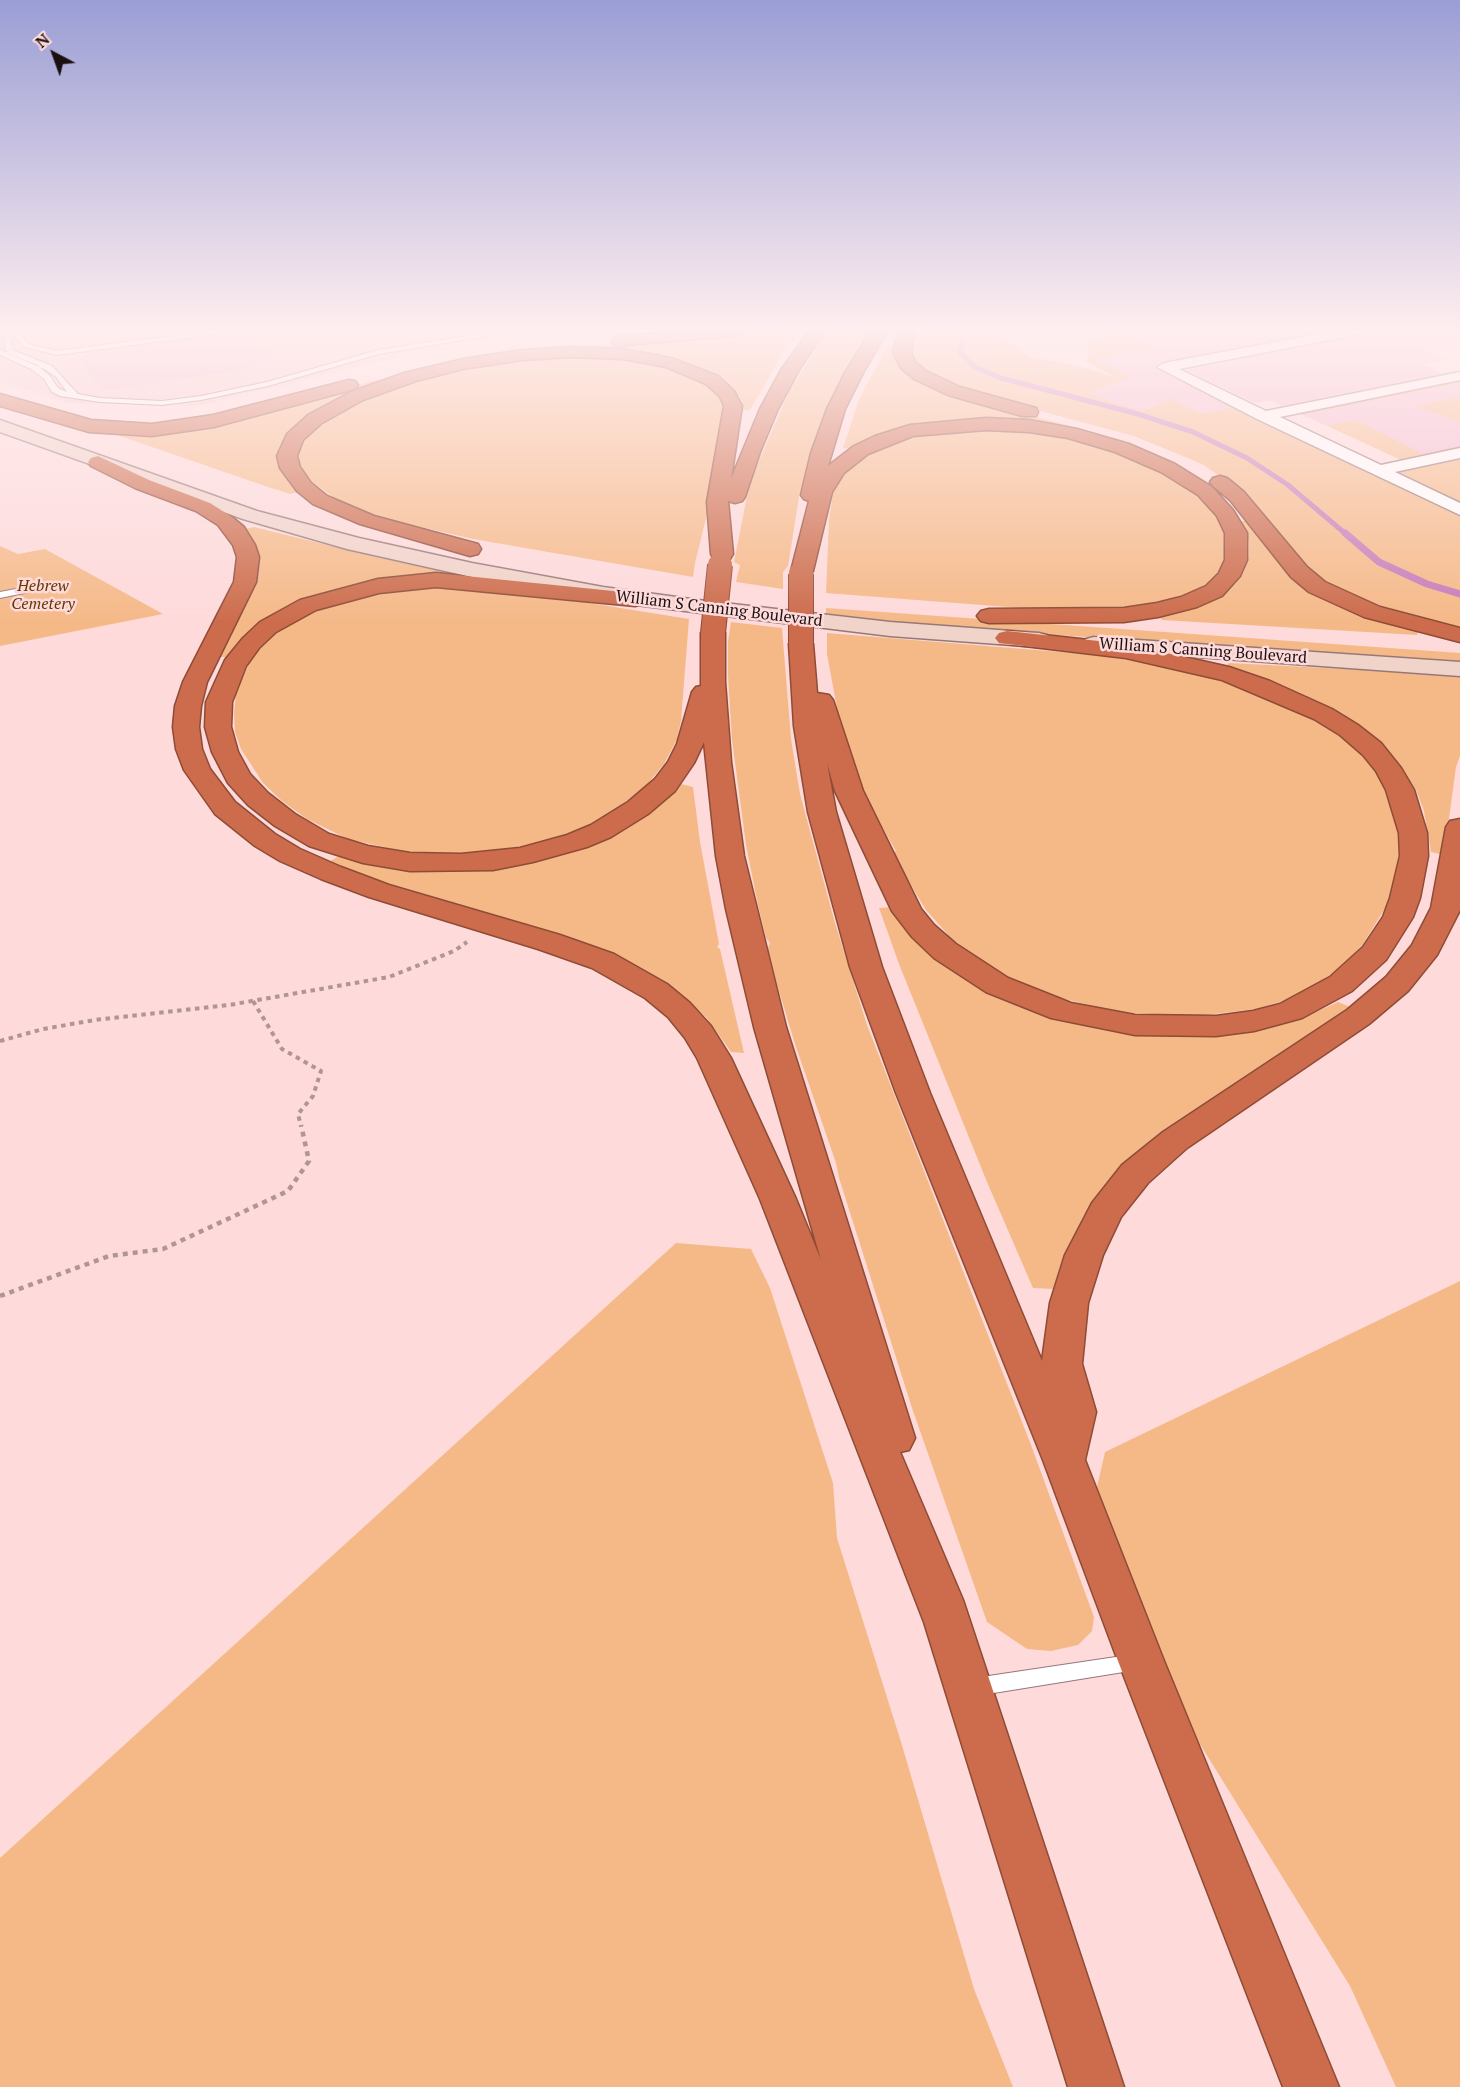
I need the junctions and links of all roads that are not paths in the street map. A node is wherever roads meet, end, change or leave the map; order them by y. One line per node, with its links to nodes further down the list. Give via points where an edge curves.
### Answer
1 (4, 427): 15 (main road, William S Canning Boulevard)
2 (63, 427): 13 (main road)
3 (102, 427): 4 (highway)
4 (177, 427)
5 (306, 427): 19 (highway, via 294,438 288,451 290,468 320,500 360,518)
6 (729, 427): 21 (highway, via 717,502)
7 (760, 427): 21 (highway, via 734,500)
8 (831, 427): 25 (highway, via 810,501)
9 (938, 427): 25 (highway, via 882,440 836,469 822,492)
10 (1037, 427): 29 (highway, via 1122,448 1168,468 1205,491 1226,514 1236,533 1236,561 1229,576 1214,591 1158,610 1124,615)
11 (1087, 427): 30 (highway, via 1173,456 1216,480 1237,496 1299,572 1328,593 1381,615)
12 (1286, 427): 16 (street)
13 (129, 451)
14 (1460, 453): 16 (street)
15 (98, 462): 28 (main road, William S Canning Boulevard, via 226,507 328,537 451,566); 38 (highway, via 203,507 225,521 244,545 248,557 245,582 195,682 186,727 197,770 225,808 265,840 331,873 575,950 633,976 679,1010 699,1033 778,1199)
16 (1378, 471): 18 (street)
17 (297, 506): 19 (main road)
18 (1460, 510)
19 (470, 549): 20 (main road)
20 (491, 553)
21 (721, 560): 32 (highway, bridge)
22 (543, 563): 23 (main road)
23 (565, 567)
24 (596, 572): 29 (main road, William S Canning Boulevard, via 766,597)
25 (801, 573): 34 (highway, bridge)
26 (46, 586): 27 (lane)
27 (0, 595)
28 (635, 599): 31 (main road, William S Canning Boulevard); 32 (highway, via 436,580 378,586 308,605 258,635 231,671 218,714 225,752 238,777 271,810 299,830 339,848 386,859 435,864 523,856 601,831 638,808 664,785 686,754 704,697)
29 (989, 616): 33 (main road, William S Canning Boulevard)
30 (1460, 635)
31 (1007, 638): 34 (highway, via 1126,651 1229,674 1323,714 1371,748 1400,790 1413,833 1414,856 1398,917 1375,953 1341,984 1301,1006 1254,1021 1216,1026 1135,1025 1098,1019 1062,1011 997,985 945,951 907,911 849,791); 35 (main road, William S Canning Boulevard)
32 (713, 641): 38 (highway, via 718,762 741,909 770,1027 864,1333)
33 (1460, 647)
34 (801, 648): 37 (highway, via 807,726 822,812 866,967 913,1093)
35 (1460, 669)
36 (1460, 827): 37 (highway, via 1446,908 1426,948 1397,984 1358,1017 1175,1140 1135,1174 1105,1212 1083,1255 1069,1303 1062,1364 1075,1412)
37 (1064, 1460): 39 (highway)
38 (946, 1620): 40 (highway)
39 (1142, 1661): 40 (lane); 42 (highway)
40 (967, 1688): 41 (highway)
41 (1096, 2087)
42 (1311, 2087)

